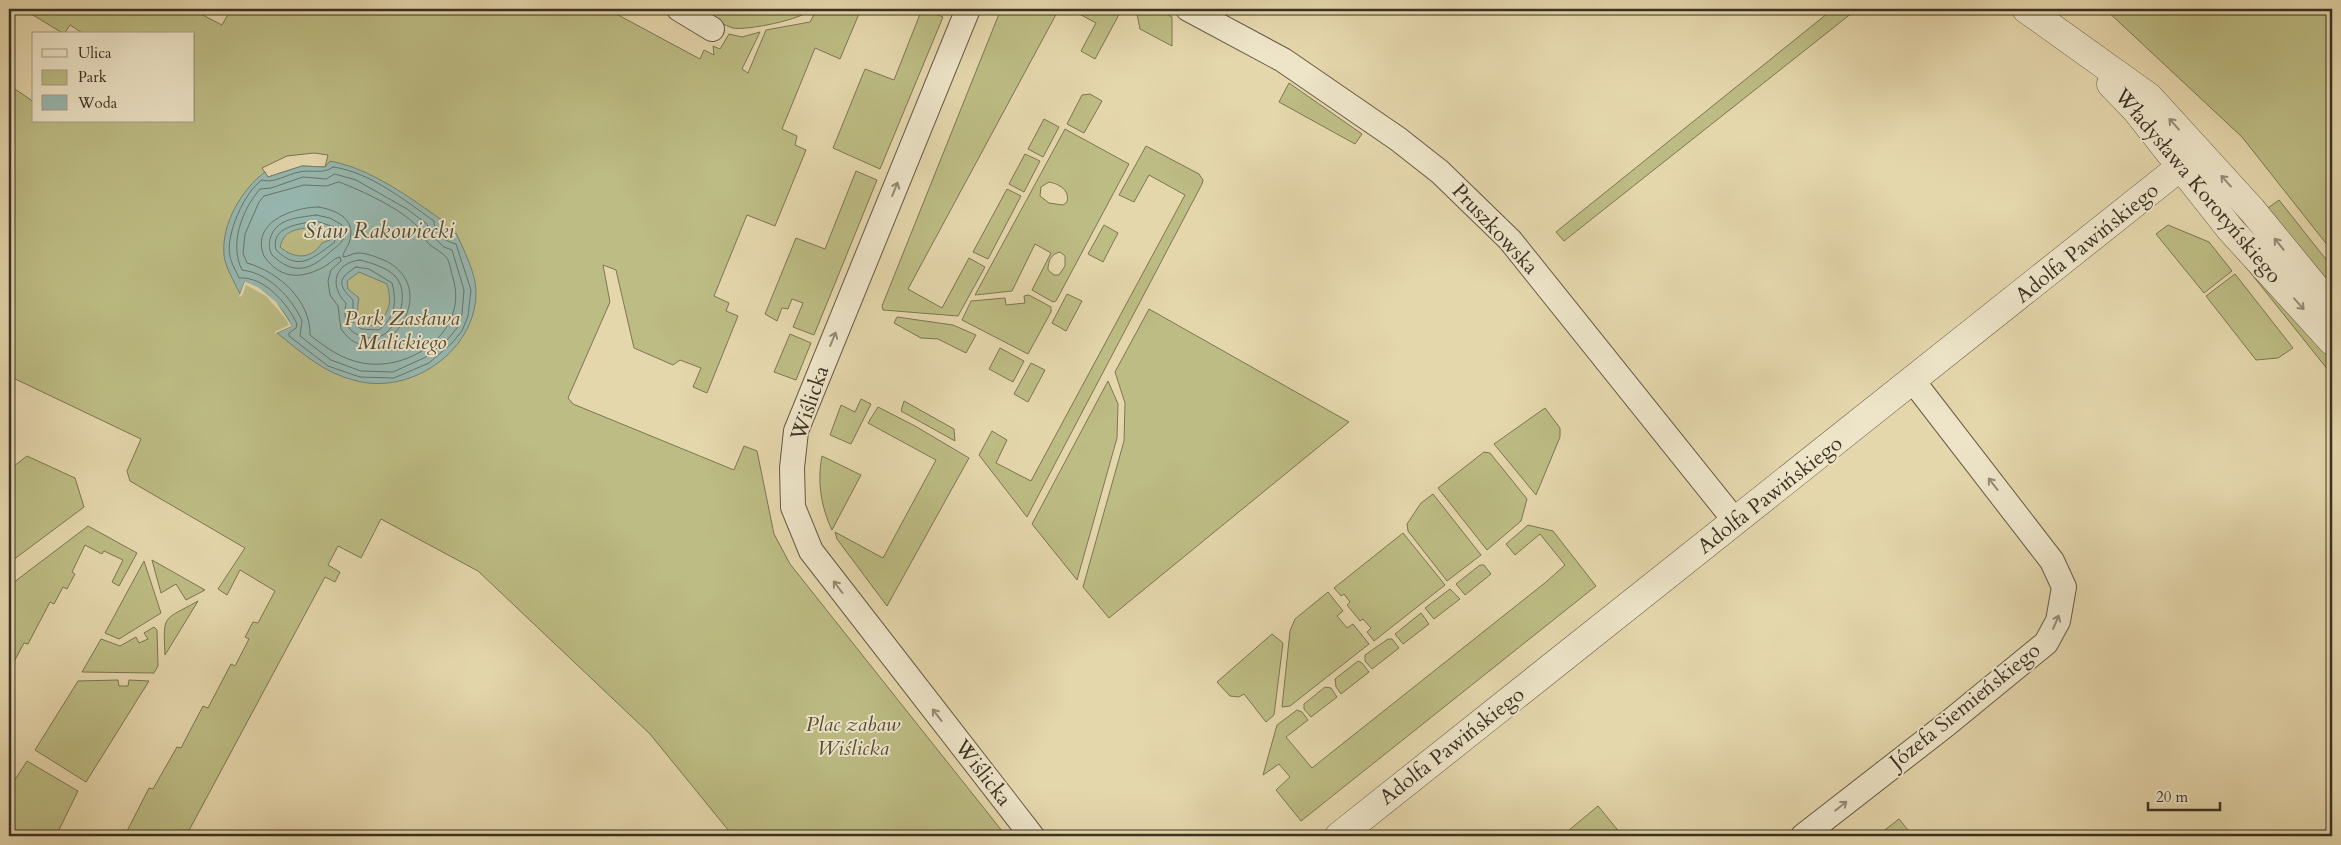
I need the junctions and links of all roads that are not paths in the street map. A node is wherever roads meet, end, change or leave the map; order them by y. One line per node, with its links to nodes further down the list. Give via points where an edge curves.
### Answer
1 (679, 9): 5 (street)
2 (968, 9): 11 (street, Wiślicka, one-way to 2, via 810,551 793,507 792,468 796,431)
3 (1188, 9): 10 (street, Pruszkowska, via 1283,60 1398,139 1471,201 1516,247)
4 (2026, 9): 6 (street, Władysława Korotyńskiego, via 2149,97)
5 (712, 29)
6 (2190, 160): 7 (street, Władysława Korotyńskiego, one-way to 6, via 2252,210); 8 (street, Władysława Korotyńskiego, one-way to 8, via 2230,229); 9 (street, Adolfa Pawińskiego)
7 (2332, 308)
8 (2332, 341)
9 (1913, 381): 10 (street, Adolfa Pawińskiego); 13 (street, Józefa Siemieńskiego, one-way to 9, via 2046,643 2058,622 2064,587 2052,561)
10 (1736, 522): 12 (street, Adolfa Pawińskiego)
11 (1032, 836)
12 (1339, 836)
13 (1802, 836)

